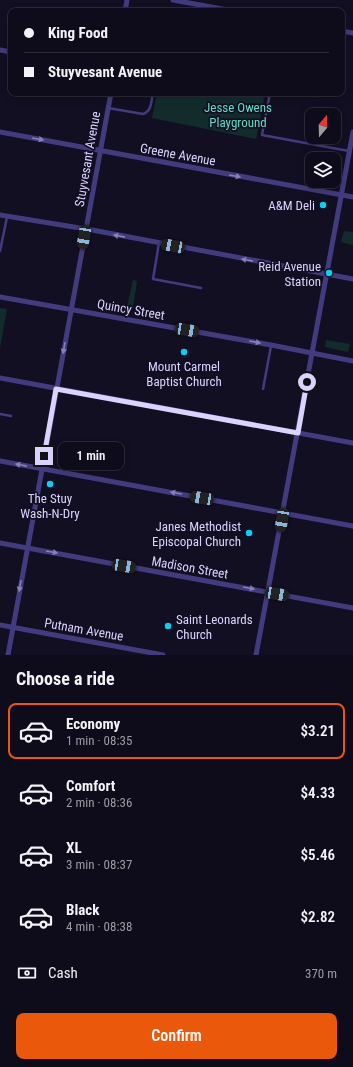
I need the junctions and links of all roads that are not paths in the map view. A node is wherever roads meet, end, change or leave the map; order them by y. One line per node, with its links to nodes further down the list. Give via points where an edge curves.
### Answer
1 (173, 0): 2 (street)
2 (217, 8)
3 (110, 96): 6 (street, Stuyvesant Avenue)
4 (152, 96): 6 (lane, via 150,109 143,114)
5 (269, 96): 10 (lane, via 262,135)
6 (108, 108): 9 (street, Stuyvesant Avenue)
7 (0, 132): 9 (street, Greene Avenue, one-way to 9)
8 (353, 132): 10 (street)
9 (100, 151): 11 (street, Greene Avenue, one-way to 11); 15 (street, Stuyvesant Avenue)
10 (349, 151): 11 (street)
11 (341, 195): 12 (street, Greene Avenue); 18 (street)
12 (353, 197)
13 (0, 215): 14 (street)
14 (7, 216): 15 (street); 17 (lane)
15 (86, 230): 16 (street, one-way to 15); 22 (street, Stuyvesant Avenue)
16 (159, 243): 18 (street, one-way to 16); 20 (lane, via 153,279)
17 (0, 251)
18 (327, 274): 19 (street); 24 (street)
19 (353, 279)
20 (201, 288)
21 (0, 297): 22 (street, Quincy Street)
22 (71, 310): 23 (street, Quincy Street, one-way to 23); 27 (street, one-way to 27)
23 (271, 345): 24 (street, Quincy Street); 28 (lane)
24 (312, 354): 25 (street, Quincy Street); 31 (street)
25 (353, 361)
26 (0, 378): 27 (street)
27 (56, 389): 31 (street); 34 (street)
28 (263, 389)
29 (0, 414): 30 (lane)
30 (11, 416)
31 (298, 433): 32 (street); 35 (street)
32 (353, 443)
33 (0, 461): 34 (street, one-way to 33)
34 (42, 469): 35 (street, one-way to 34); 38 (street)
35 (283, 513): 36 (street); 39 (street)
36 (353, 526)
37 (0, 543): 38 (street, Madison Street)
38 (27, 548): 39 (street, Madison Street, one-way to 39); 42 (street, one-way to 42)
39 (268, 592): 40 (street, Madison Street); 45 (street)
40 (353, 608)
41 (0, 625): 42 (street, Putnam Avenue)
42 (13, 627): 43 (street); 44 (street, Putnam Avenue)
43 (8, 655)
44 (163, 655)
45 (256, 655)

